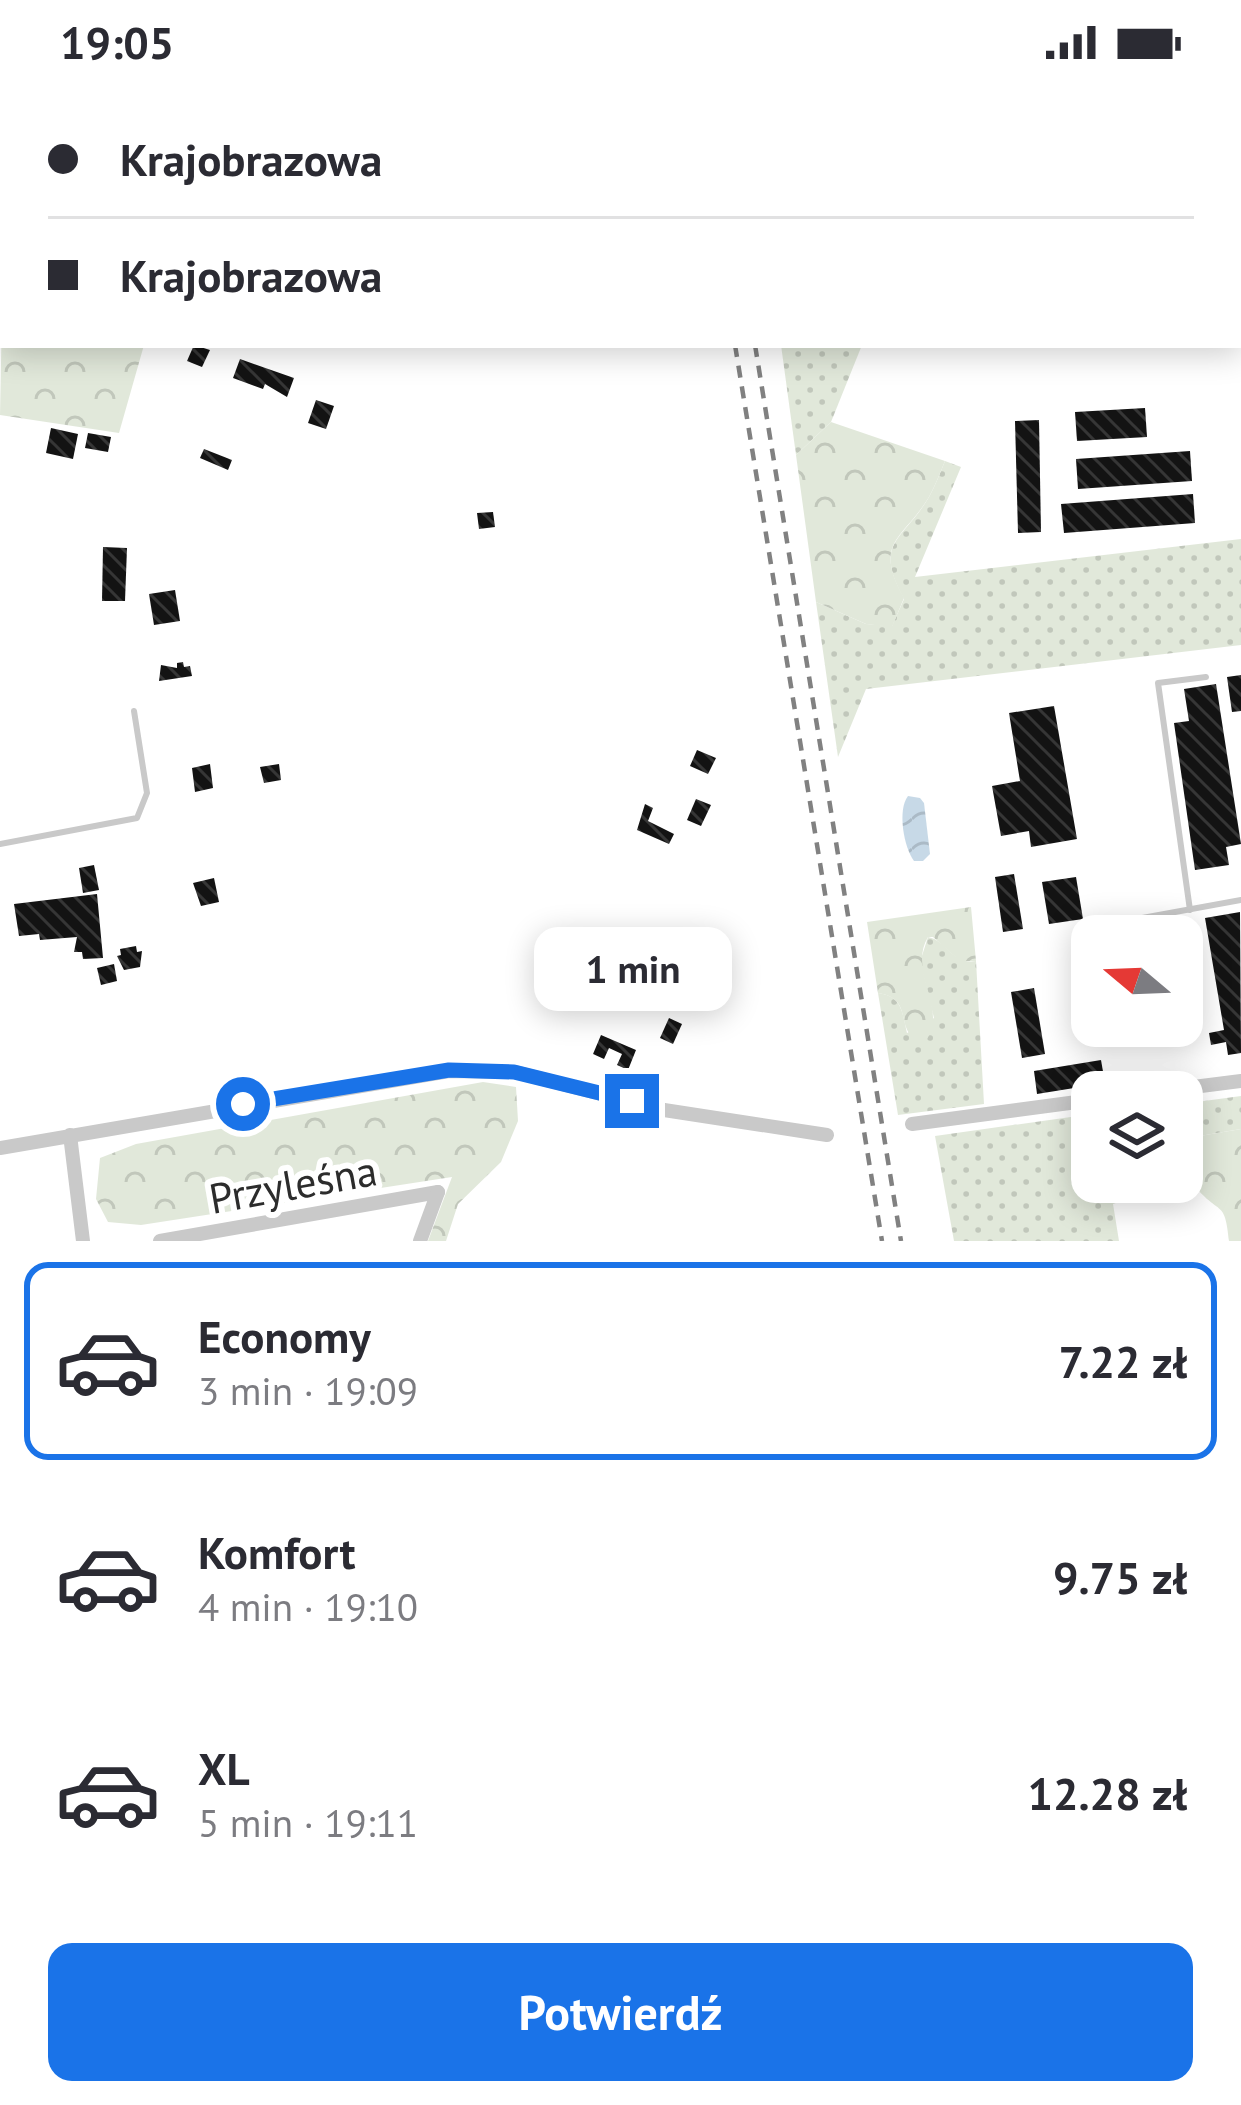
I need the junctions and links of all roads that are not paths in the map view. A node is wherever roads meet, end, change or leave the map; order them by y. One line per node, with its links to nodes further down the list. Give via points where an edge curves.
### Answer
1 (1206, 677): 5 (lane, via 1158,683)
2 (134, 711): 3 (lane, via 147,794 137,818)
3 (0, 844)
4 (1241, 900): 5 (lane)
5 (1190, 910): 6 (lane)
6 (1161, 915)
7 (1241, 1081): 8 (street)
8 (1203, 1086)
9 (1071, 1103): 10 (street)
10 (912, 1124)
11 (827, 1135): 12 (street, via 664,1110 514,1072 449,1070)
12 (70, 1136): 13 (street); 14 (street)
13 (0, 1148)
14 (83, 1241)
15 (160, 1241): 16 (street, Przyleśna, via 438,1192)
16 (420, 1241)

